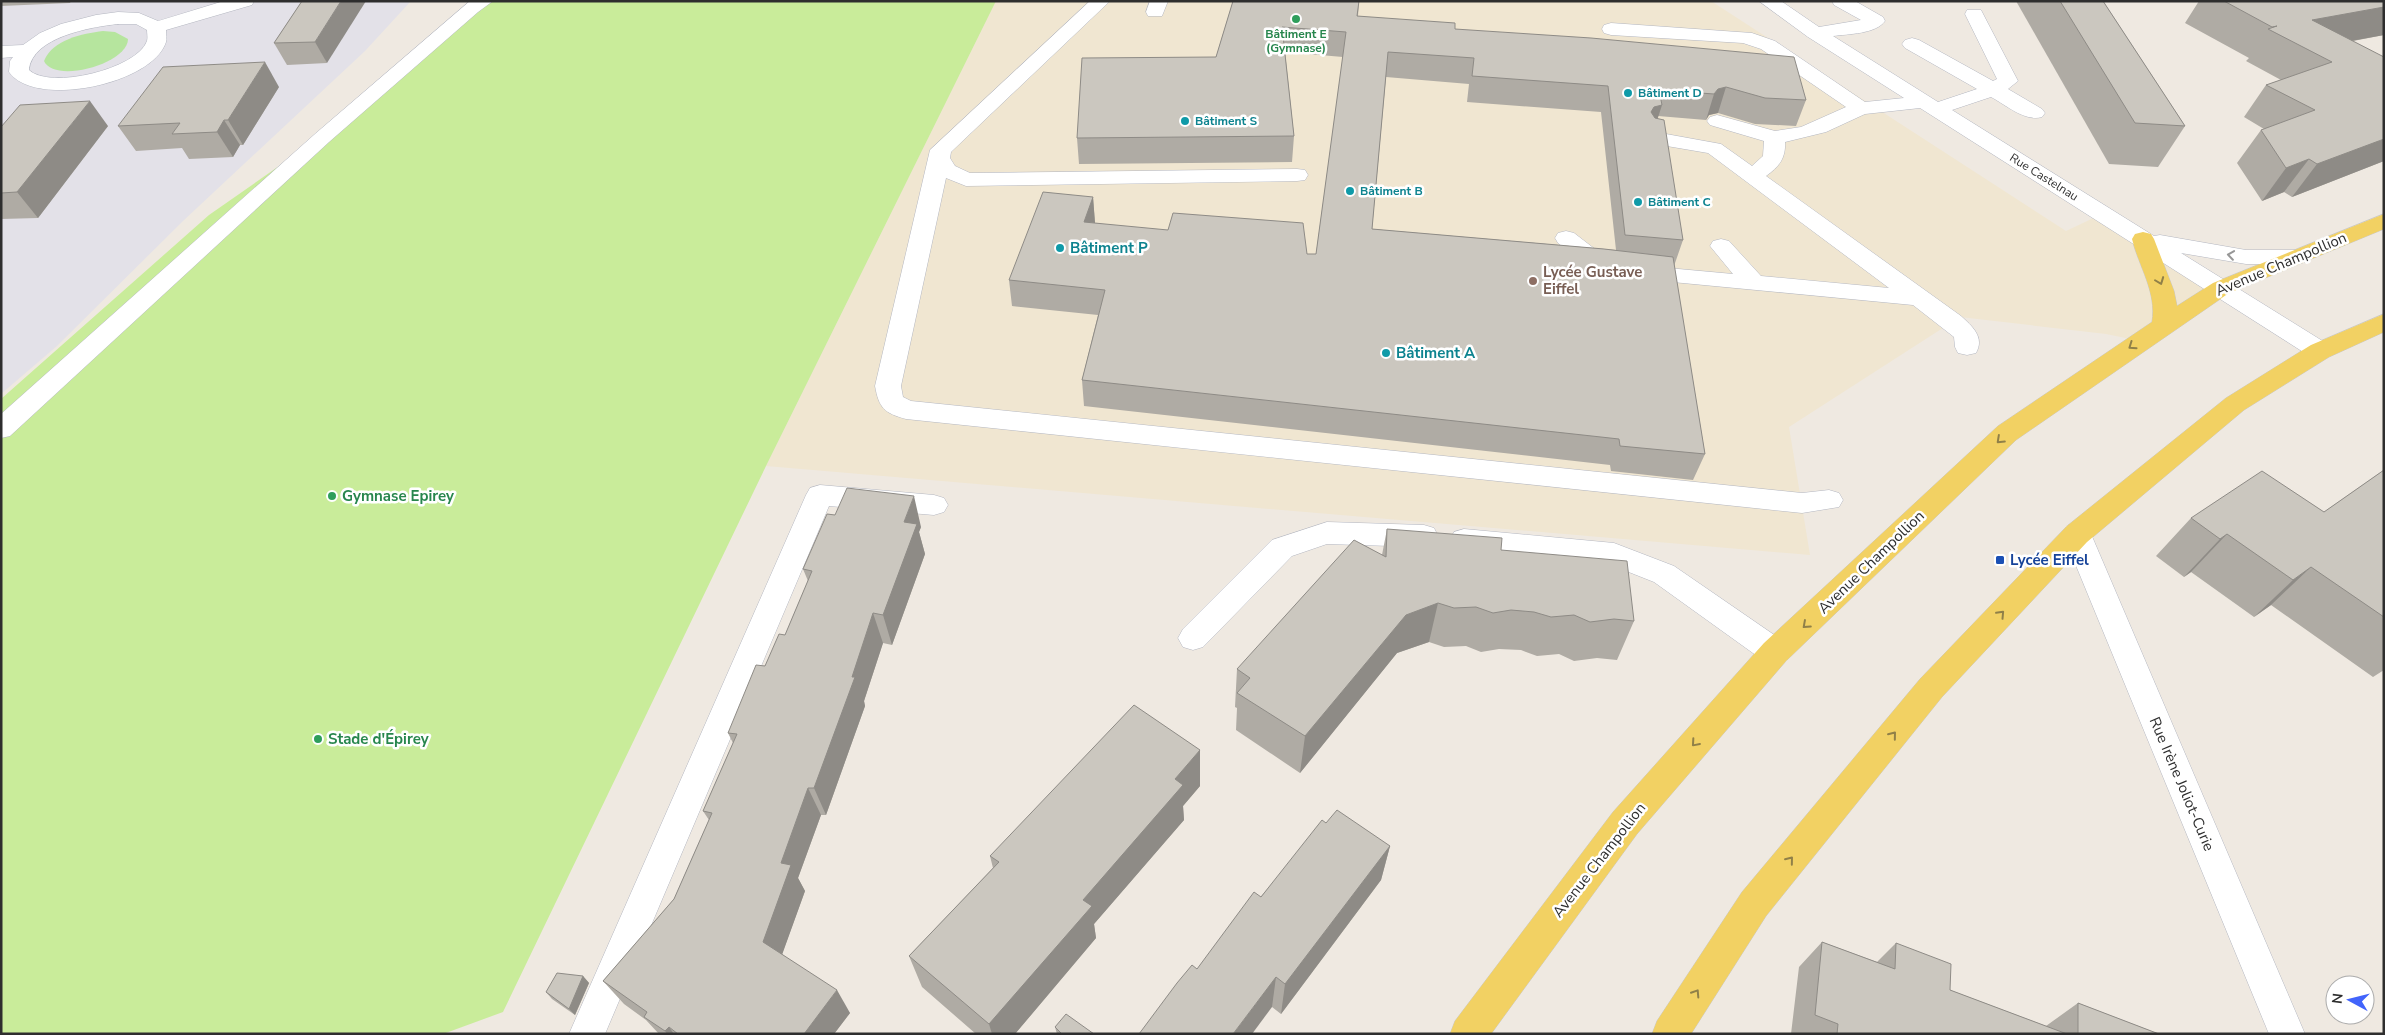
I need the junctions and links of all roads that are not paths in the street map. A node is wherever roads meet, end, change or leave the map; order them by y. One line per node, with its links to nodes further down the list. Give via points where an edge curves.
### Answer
1 (245, 1): 7 (street)
2 (484, 1): 39 (street, via 471,8 322,138)
3 (1101, 1): 22 (street, via 959,131 941,150)
4 (1768, 1): 9 (street, Rue Castelnau)
5 (1841, 1): 9 (street, via 1876,21 1860,28)
6 (1974, 14): 15 (street, via 2008,81)
7 (157, 27): 11 (street, via 139,19 96,21 68,28); 14 (street, via 156,45 142,59)
8 (1611, 29): 17 (street, via 1758,40)
9 (1815, 34): 16 (street, Rue Castelnau)
10 (1912, 44): 15 (street)
11 (28, 50): 12 (street); 14 (street, via 20,61 19,72 27,80 43,84 94,80)
12 (1, 52)
13 (160, 69): 14 (street)
14 (122, 70)
15 (1992, 90): 16 (street); 18 (street)
16 (1930, 105): 17 (street); 29 (street, Rue Castelnau)
17 (1861, 108): 20 (street, via 1822,128)
18 (2035, 113)
19 (1717, 121): 20 (street)
20 (1774, 137): 24 (street, via 1776,152 1770,163)
21 (1655, 138): 24 (street, via 1714,148)
22 (939, 158): 25 (street, via 947,170); 26 (street)
23 (1297, 175): 25 (street)
24 (1752, 175): 34 (street)
25 (966, 180): 26 (street)
26 (928, 204): 40 (street, via 888,386 891,402 906,410 1802,503)
27 (2384, 221): 31 (main road, Avenue Champollion)
28 (1566, 238): 32 (street, via 1607,270)
29 (2143, 239): 31 (street, one-way to 29, via 2246,257); 33 (street, Rue Castelnau); 36 (main road, one-way to 36, via 2163,290 2167,313)
30 (1721, 246): 32 (street)
31 (2297, 256): 33 (main road, Avenue Champollion)
32 (1754, 283): 34 (street)
33 (2221, 288): 36 (main road, Avenue Champollion); 38 (street, Rue Castelnau)
34 (1918, 298): 37 (street, via 1966,334)
35 (2384, 322): 38 (main road)
36 (2163, 326): 44 (main road, Avenue Champollion, one-way to 44, via 2007,433)
37 (1967, 347)
38 (2320, 351): 42 (main road, via 2235,404)
39 (1, 429)
40 (1829, 500)
41 (934, 504): 45 (street, via 820,495)
42 (2077, 534): 47 (main road, one-way to 42, via 1760,897 1930,688); 48 (street, Rue Irène Joliot-Curie)
43 (1193, 638): 44 (street, via 1282,548 1327,533 1405,535 1614,554 1664,574)
44 (1775, 652): 46 (main road, Avenue Champollion, one-way to 46, via 1625,823)
45 (587, 1034)
46 (1468, 1034)
47 (1670, 1034)
48 (2287, 1034)

